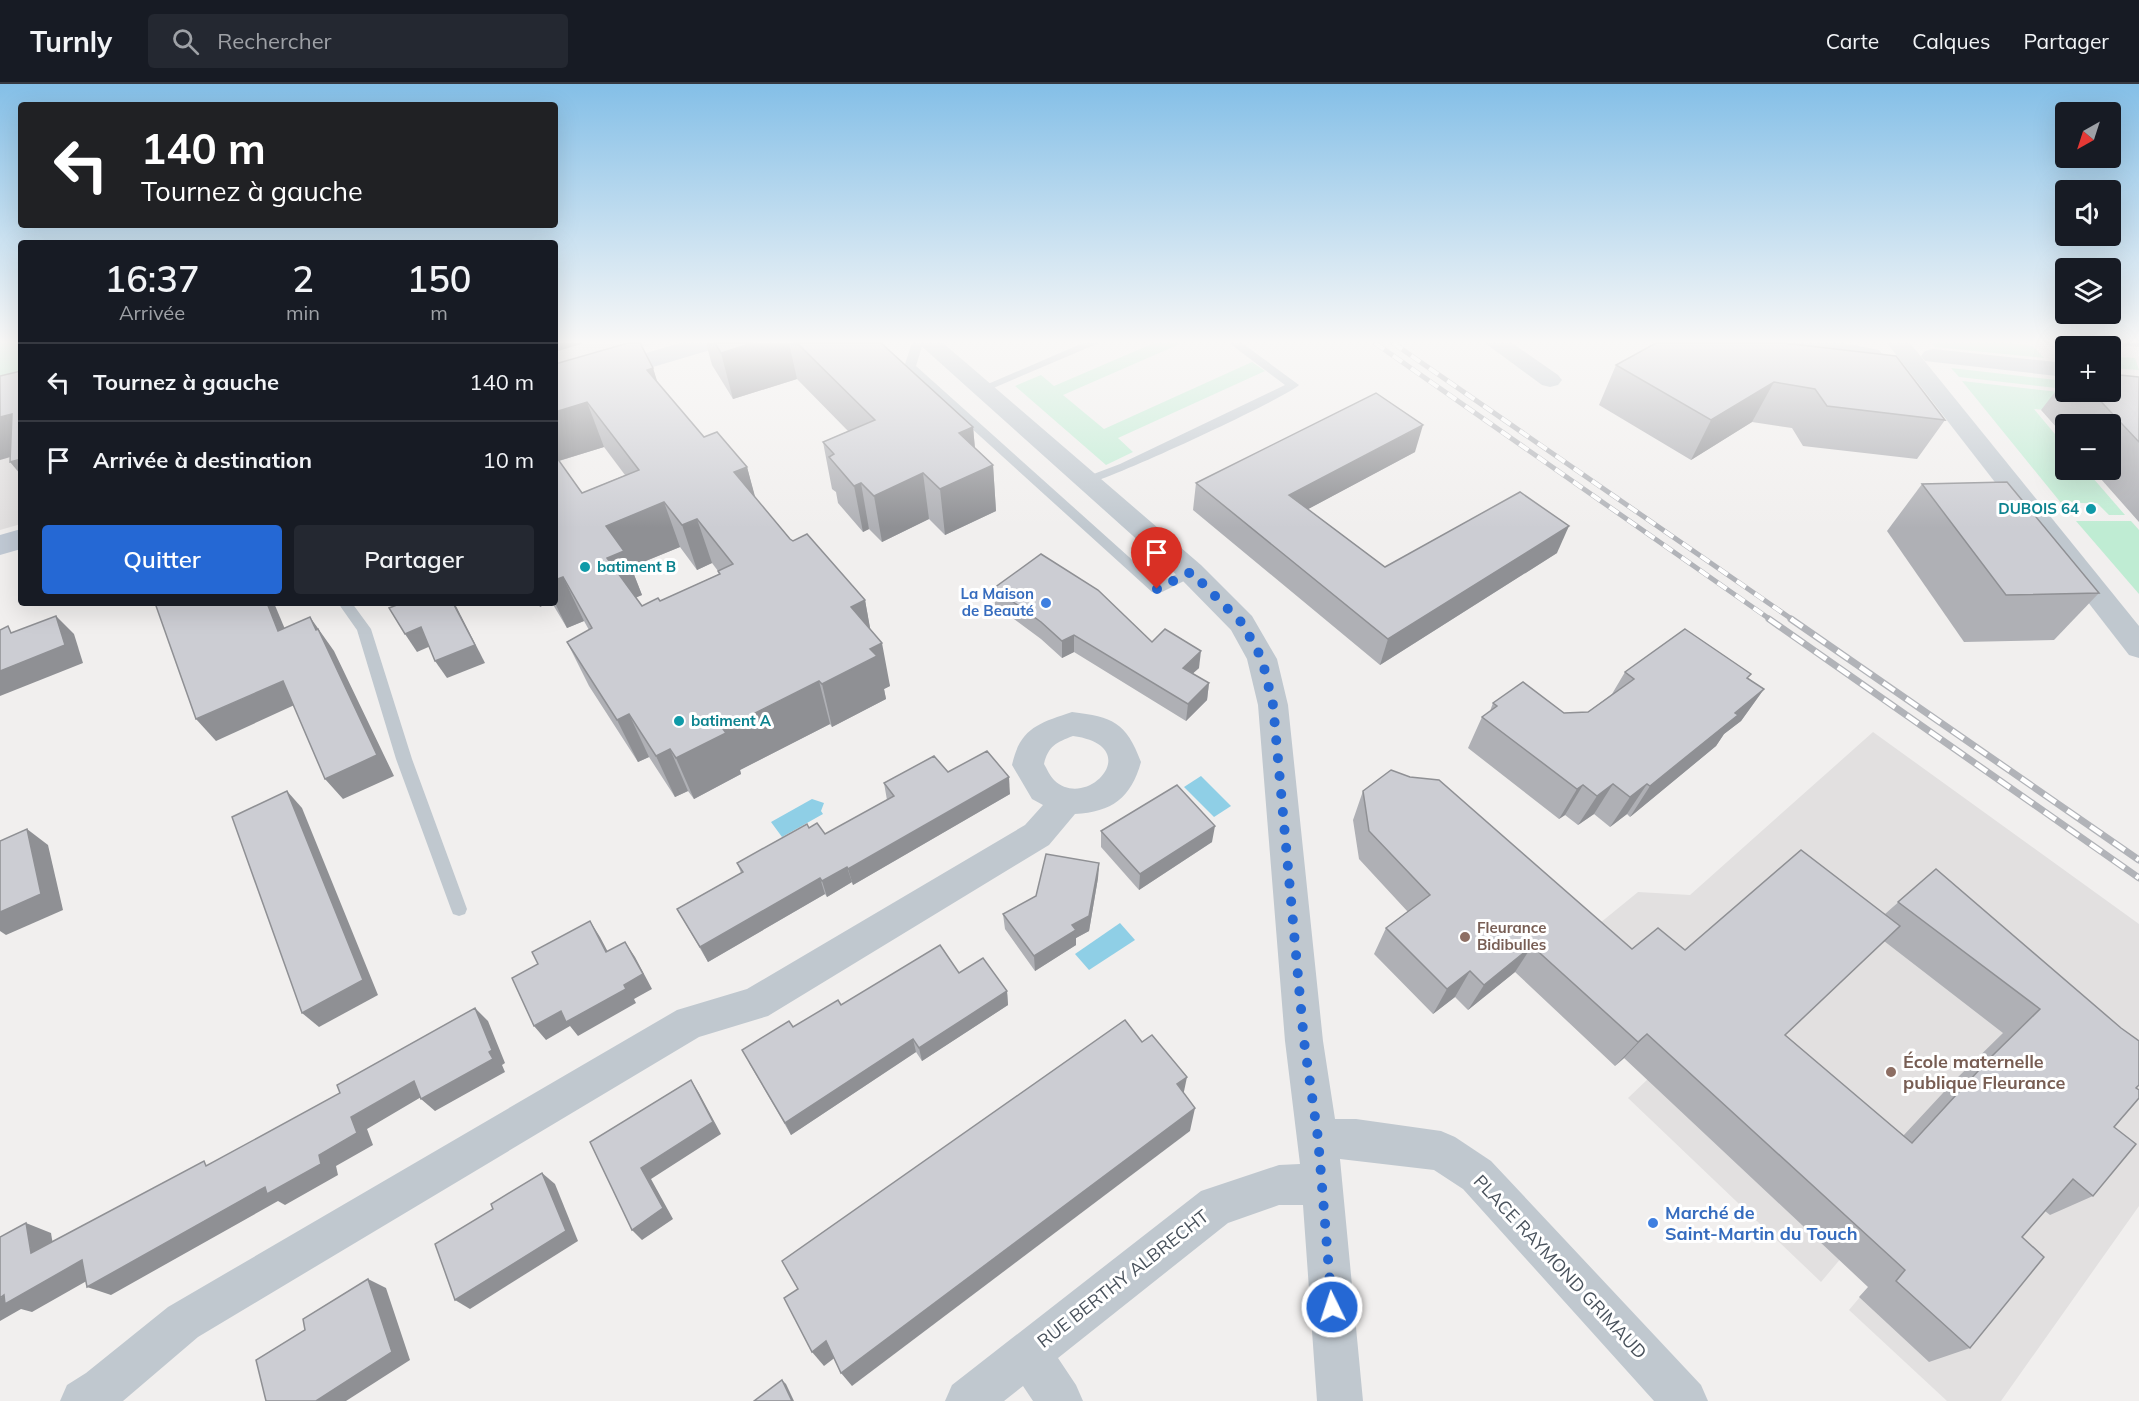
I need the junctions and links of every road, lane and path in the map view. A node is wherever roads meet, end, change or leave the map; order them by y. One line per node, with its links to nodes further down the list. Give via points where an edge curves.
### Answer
1 (952, 404): 8 (lane, via 1157,589)
2 (997, 404): 5 (street)
3 (1254, 404): 5 (lane)
4 (1948, 404): 10 (street)
5 (1087, 481): 8 (street)
6 (18, 540): 7 (street)
7 (0, 545)
8 (1191, 572): 14 (street, via 1242,623 1262,659 1273,705 1304,1041)
9 (347, 606): 13 (lane, via 364,628 404,759)
10 (2129, 622): 11 (street)
11 (2139, 647)
12 (1066, 801): 17 (street, via 1037,836 755,1004 690,1022 183,1322)
13 (459, 909)
14 (1318, 1138): 15 (street); 21 (street, PLACE RAYMOND GRIMAUD, via 1441,1151 1477,1175)
15 (1323, 1189): 16 (street, RUE BERTHY ALBRECHT, via 1279,1185 1216,1206); 20 (street)
16 (1028, 1354): 18 (street, RUE BERTHY ALBRECHT); 19 (street, RUE BERTHY ALBRECHT)
17 (83, 1401)
18 (968, 1401)
19 (1060, 1401)
20 (1340, 1401)
21 (1685, 1401)

